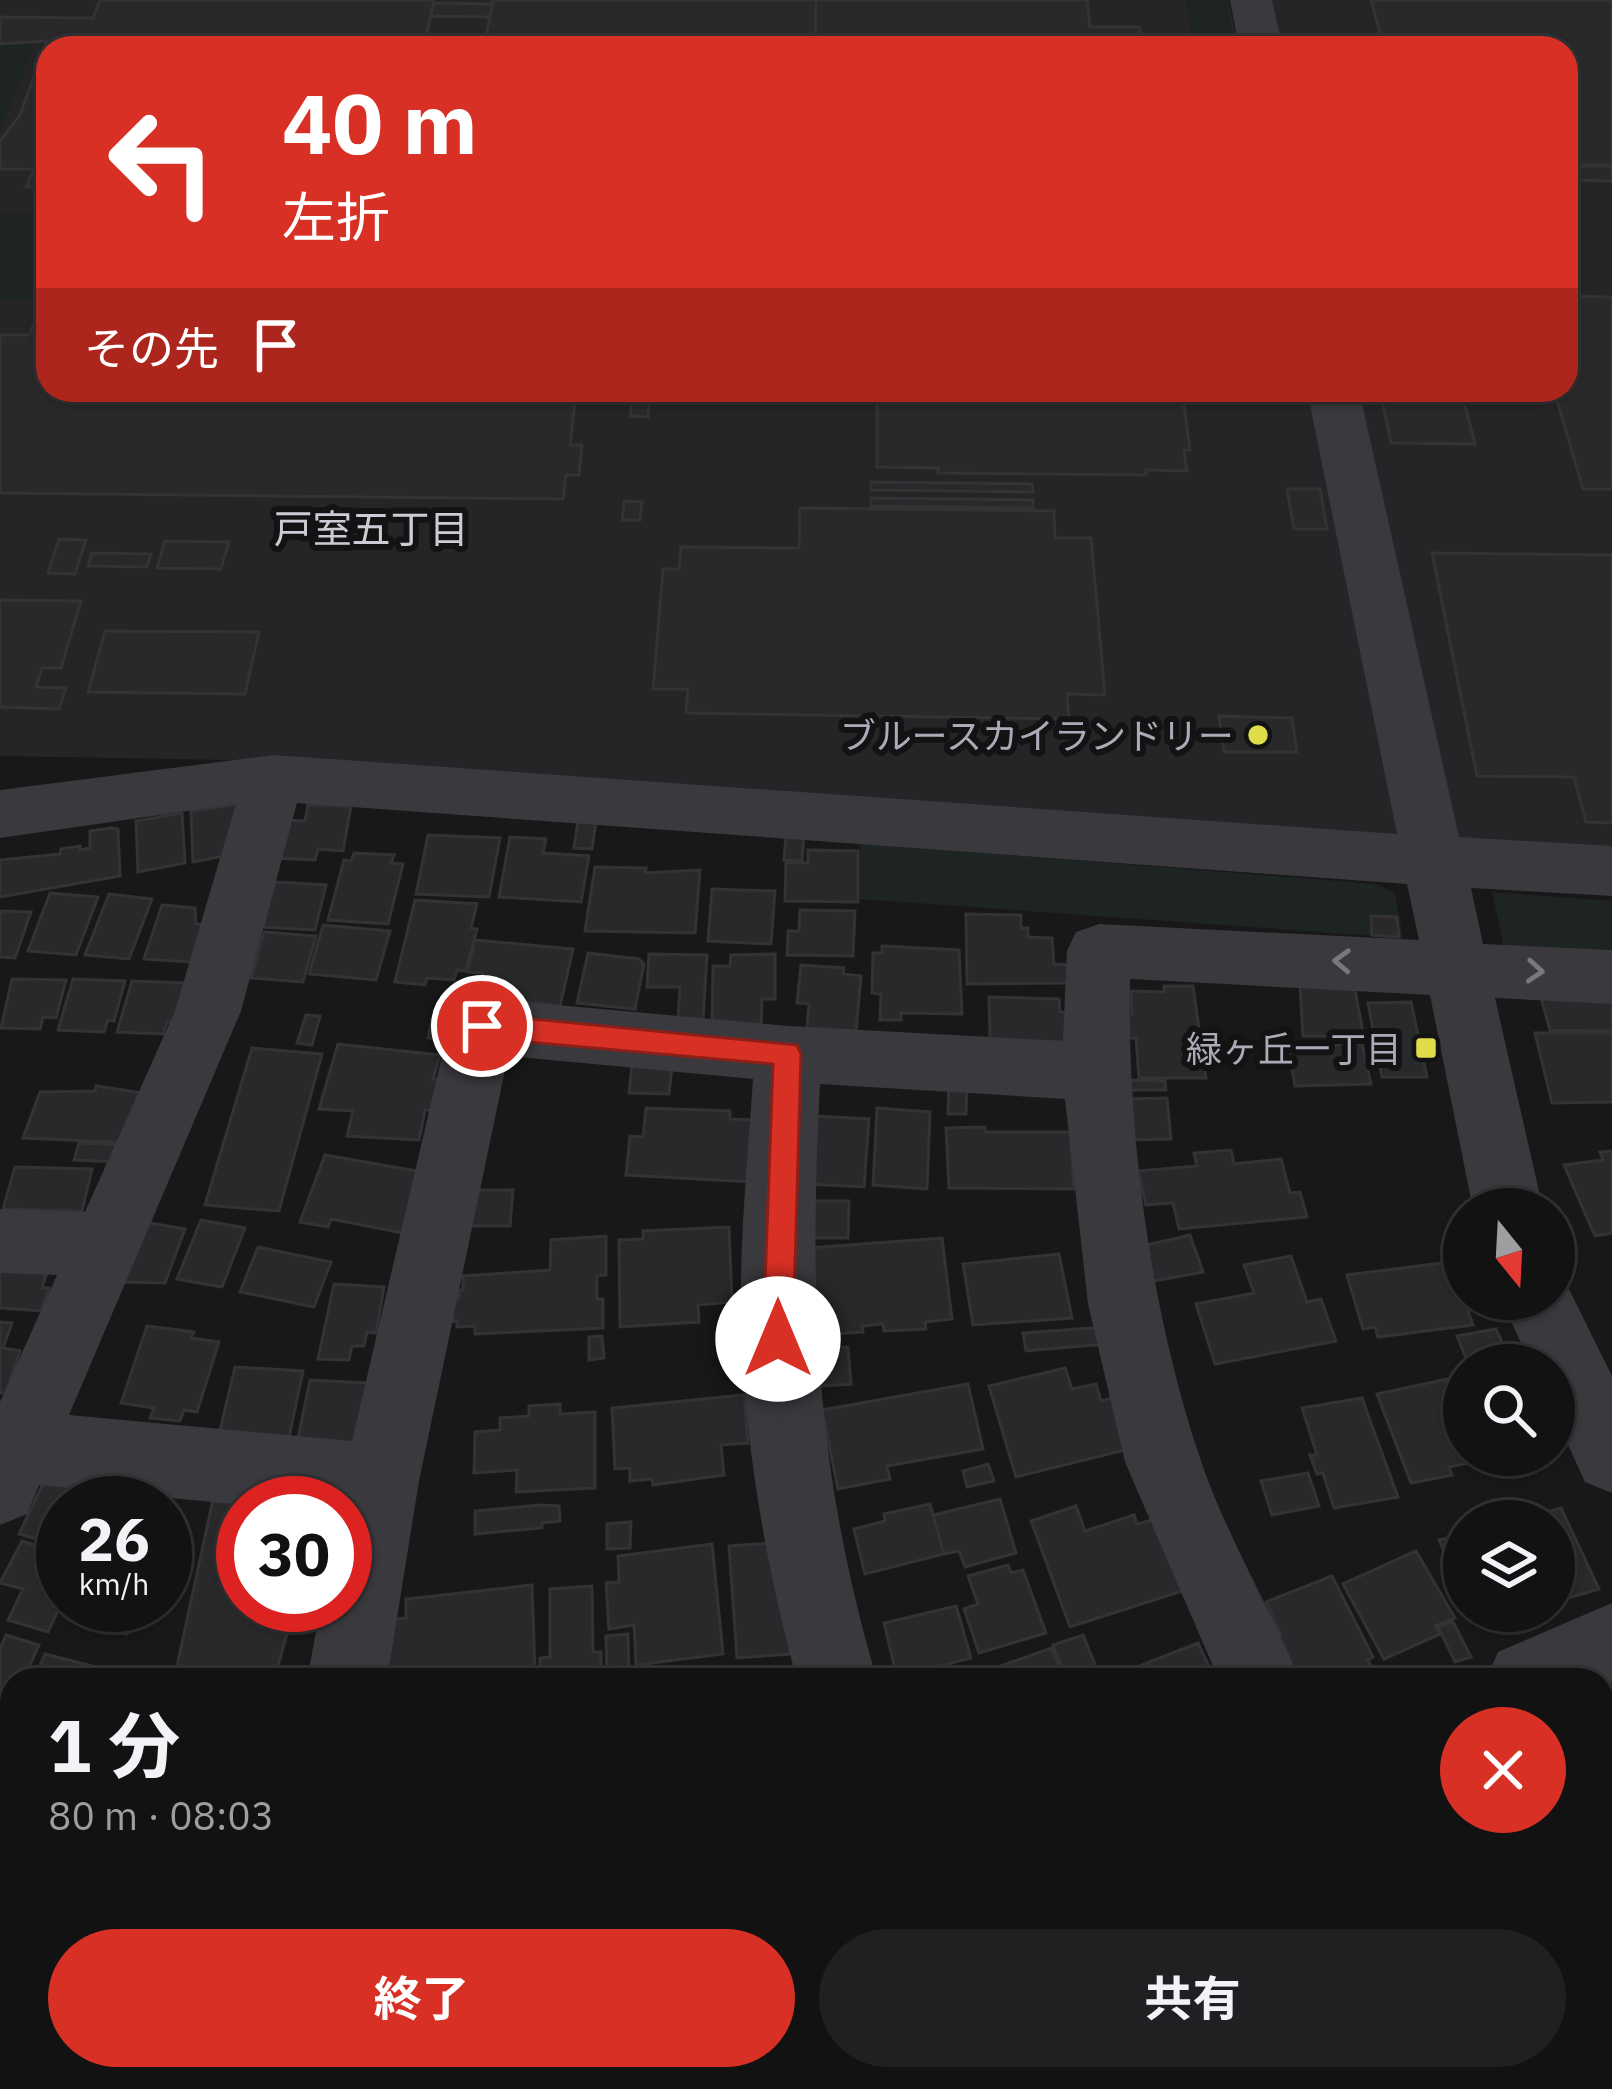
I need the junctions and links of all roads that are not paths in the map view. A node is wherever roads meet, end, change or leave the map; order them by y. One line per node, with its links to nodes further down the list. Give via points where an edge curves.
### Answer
1 (1250, 0): 2 (street)
2 (1258, 36)
3 (1336, 402): 6 (street)
4 (274, 778): 5 (street); 6 (street); 14 (street, via 208,1011)
5 (0, 814)
6 (1432, 858): 7 (street); 8 (street)
7 (1612, 871)
8 (1459, 966): 9 (street, one-way to 9); 11 (street, one-way to 11, via 1099,951); 12 (street)
9 (1612, 976)
10 (788, 1054): 11 (street); 18 (street, via 482,1026); 21 (street, via 779,1375)
11 (1095, 1072): 22 (street, via 1124,1304 1163,1462)
12 (1504, 1188)
13 (0, 1241): 14 (street)
14 (106, 1245): 17 (street)
15 (1547, 1320): 16 (street)
16 (1612, 1456)
17 (9, 1467): 18 (street)
18 (381, 1481): 20 (street)
19 (1612, 1643): 23 (street)
20 (349, 1668)
21 (821, 1668)
22 (1254, 1668)
23 (1554, 1668)

